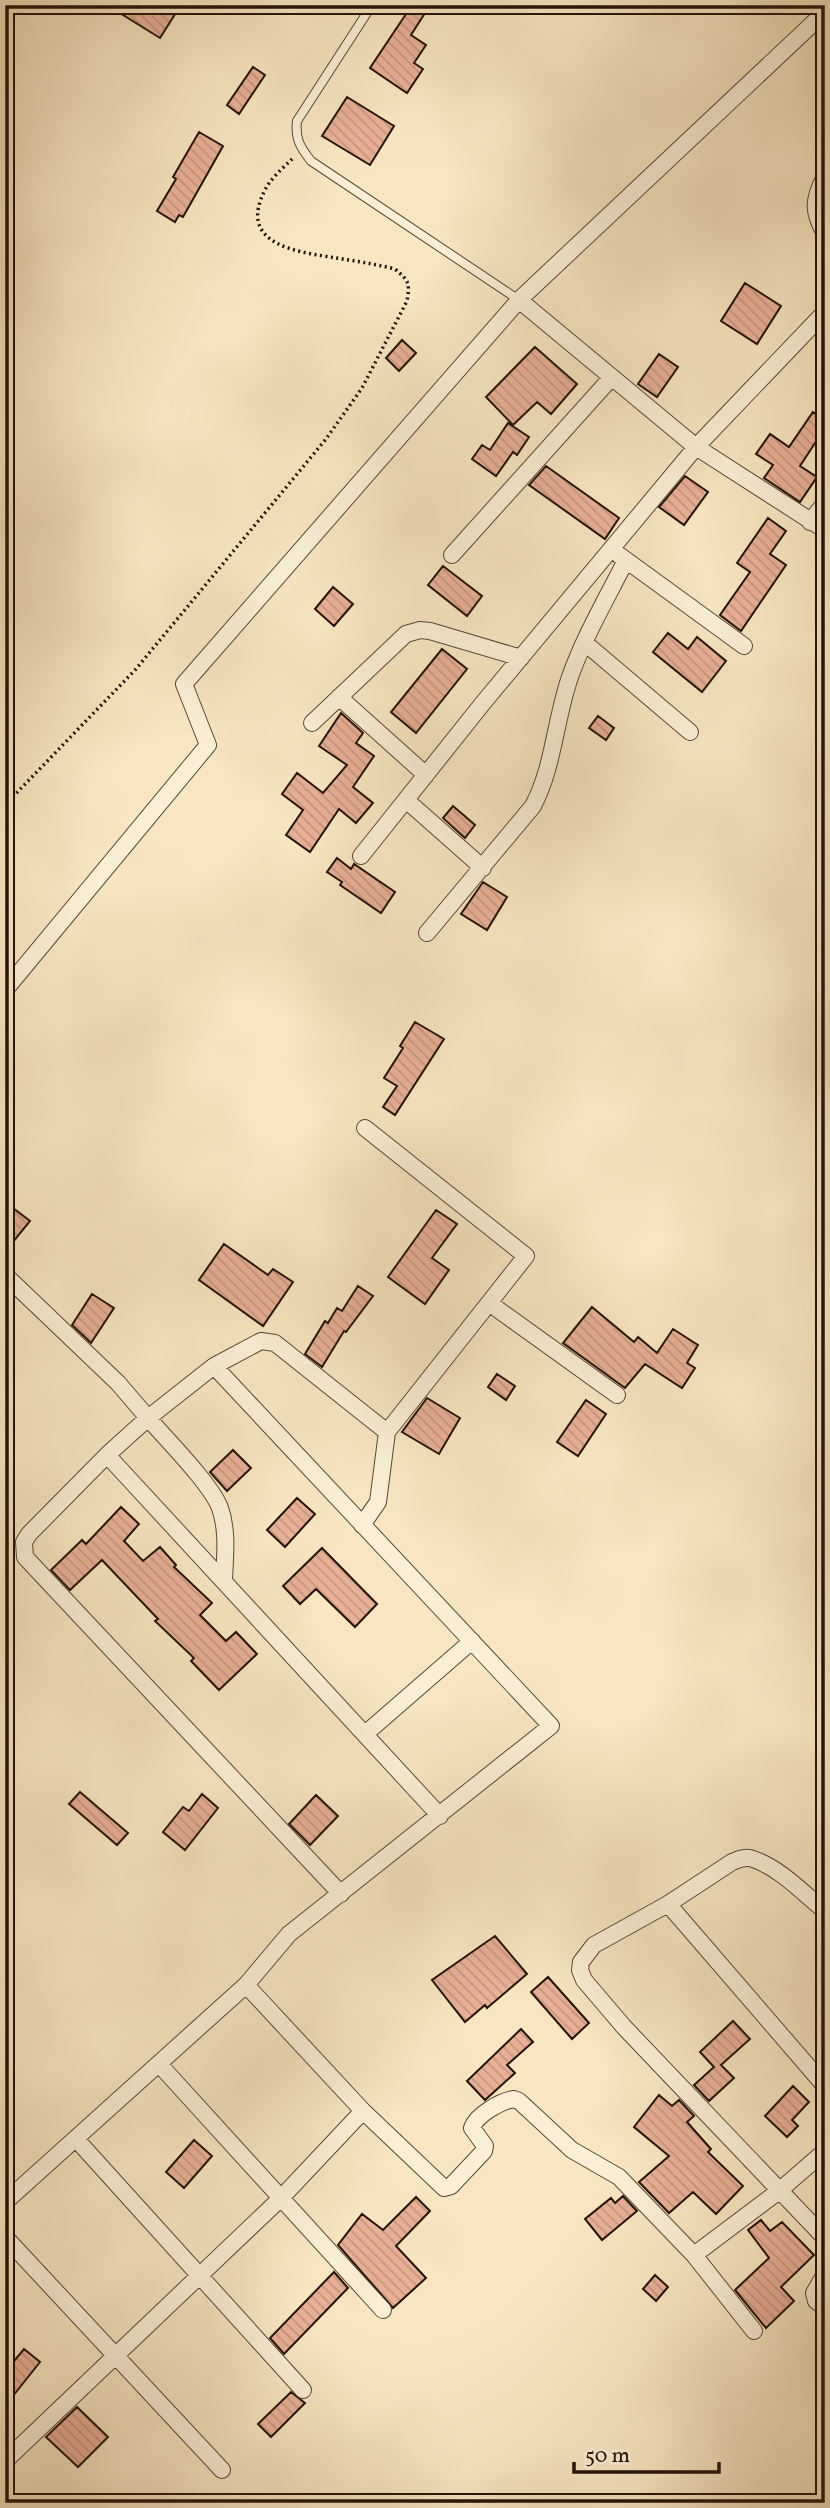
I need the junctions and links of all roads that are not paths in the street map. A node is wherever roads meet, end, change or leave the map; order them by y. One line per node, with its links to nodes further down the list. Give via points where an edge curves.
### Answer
1 (372, 5): 5 (lane, via 298,121 295,136 301,149 311,161)
2 (825, 12): 5 (street)
3 (825, 176): 4 (street, via 814,205)
4 (825, 234)
5 (519, 300): 7 (street); 26 (street, via 184,684 208,745)
6 (825, 312): 8 (street)
7 (612, 377): 8 (street); 13 (street)
8 (696, 447): 10 (street); 12 (street)
9 (825, 503): 10 (street)
10 (810, 522): 11 (street)
11 (825, 530)
12 (611, 549): 14 (street); 17 (street)
13 (452, 555)
14 (626, 560): 15 (street); 16 (street)
15 (585, 643): 20 (street); 24 (street, via 570,676 543,788 520,824)
16 (744, 646)
17 (521, 658): 18 (street, via 430,631 413,631); 21 (street)
18 (339, 697): 19 (street); 21 (street)
19 (312, 723)
20 (690, 732)
21 (426, 775): 22 (street)
22 (406, 800): 23 (street); 24 (street)
23 (361, 856)
24 (482, 868): 25 (street)
25 (427, 933)
26 (5, 990)
27 (365, 1128): 29 (street, via 526,1256)
28 (5, 1275): 32 (street)
29 (489, 1303): 31 (street); 33 (street)
30 (214, 1367): 32 (street); 33 (street, via 268,1341); 35 (street)
31 (617, 1395)
32 (149, 1418): 34 (street); 36 (street, via 219,1506 225,1531)
33 (387, 1432): 35 (street, via 378,1502)
34 (107, 1455): 36 (street); 40 (street, via 29,1534 23,1542 24,1557)
35 (362, 1525): 37 (street)
36 (224, 1580): 38 (street)
37 (472, 1641): 38 (street); 39 (street, via 551,1726)
38 (365, 1734): 39 (street)
39 (440, 1816): 40 (street)
40 (341, 1894): 43 (street, via 289,1934)
41 (668, 1904): 42 (street, via 732,1862 753,1858); 45 (street); 49 (street, via 594,1945 585,1953 580,1970 624,2027)
42 (825, 1911)
43 (246, 1985): 44 (street); 46 (street)
44 (159, 2064): 47 (street); 50 (street)
45 (825, 2086)
46 (363, 2111): 50 (street); 54 (street, via 446,2189 484,2151 472,2128 475,2121 503,2102 519,2101 572,2150 619,2177)
47 (75, 2139): 51 (street); 56 (street)
48 (822, 2159): 49 (street)
49 (779, 2191): 53 (street); 54 (street)
50 (281, 2198): 56 (street); 58 (street)
51 (5, 2202)
52 (5, 2238): 60 (street)
53 (825, 2238)
54 (694, 2255): 59 (street)
55 (825, 2274): 57 (street, via 814,2293)
56 (200, 2276): 60 (street); 61 (street)
57 (825, 2308)
58 (383, 2310)
59 (754, 2331)
60 (116, 2356): 62 (street); 63 (street)
61 (303, 2390)
62 (5, 2461)
63 (222, 2470)

